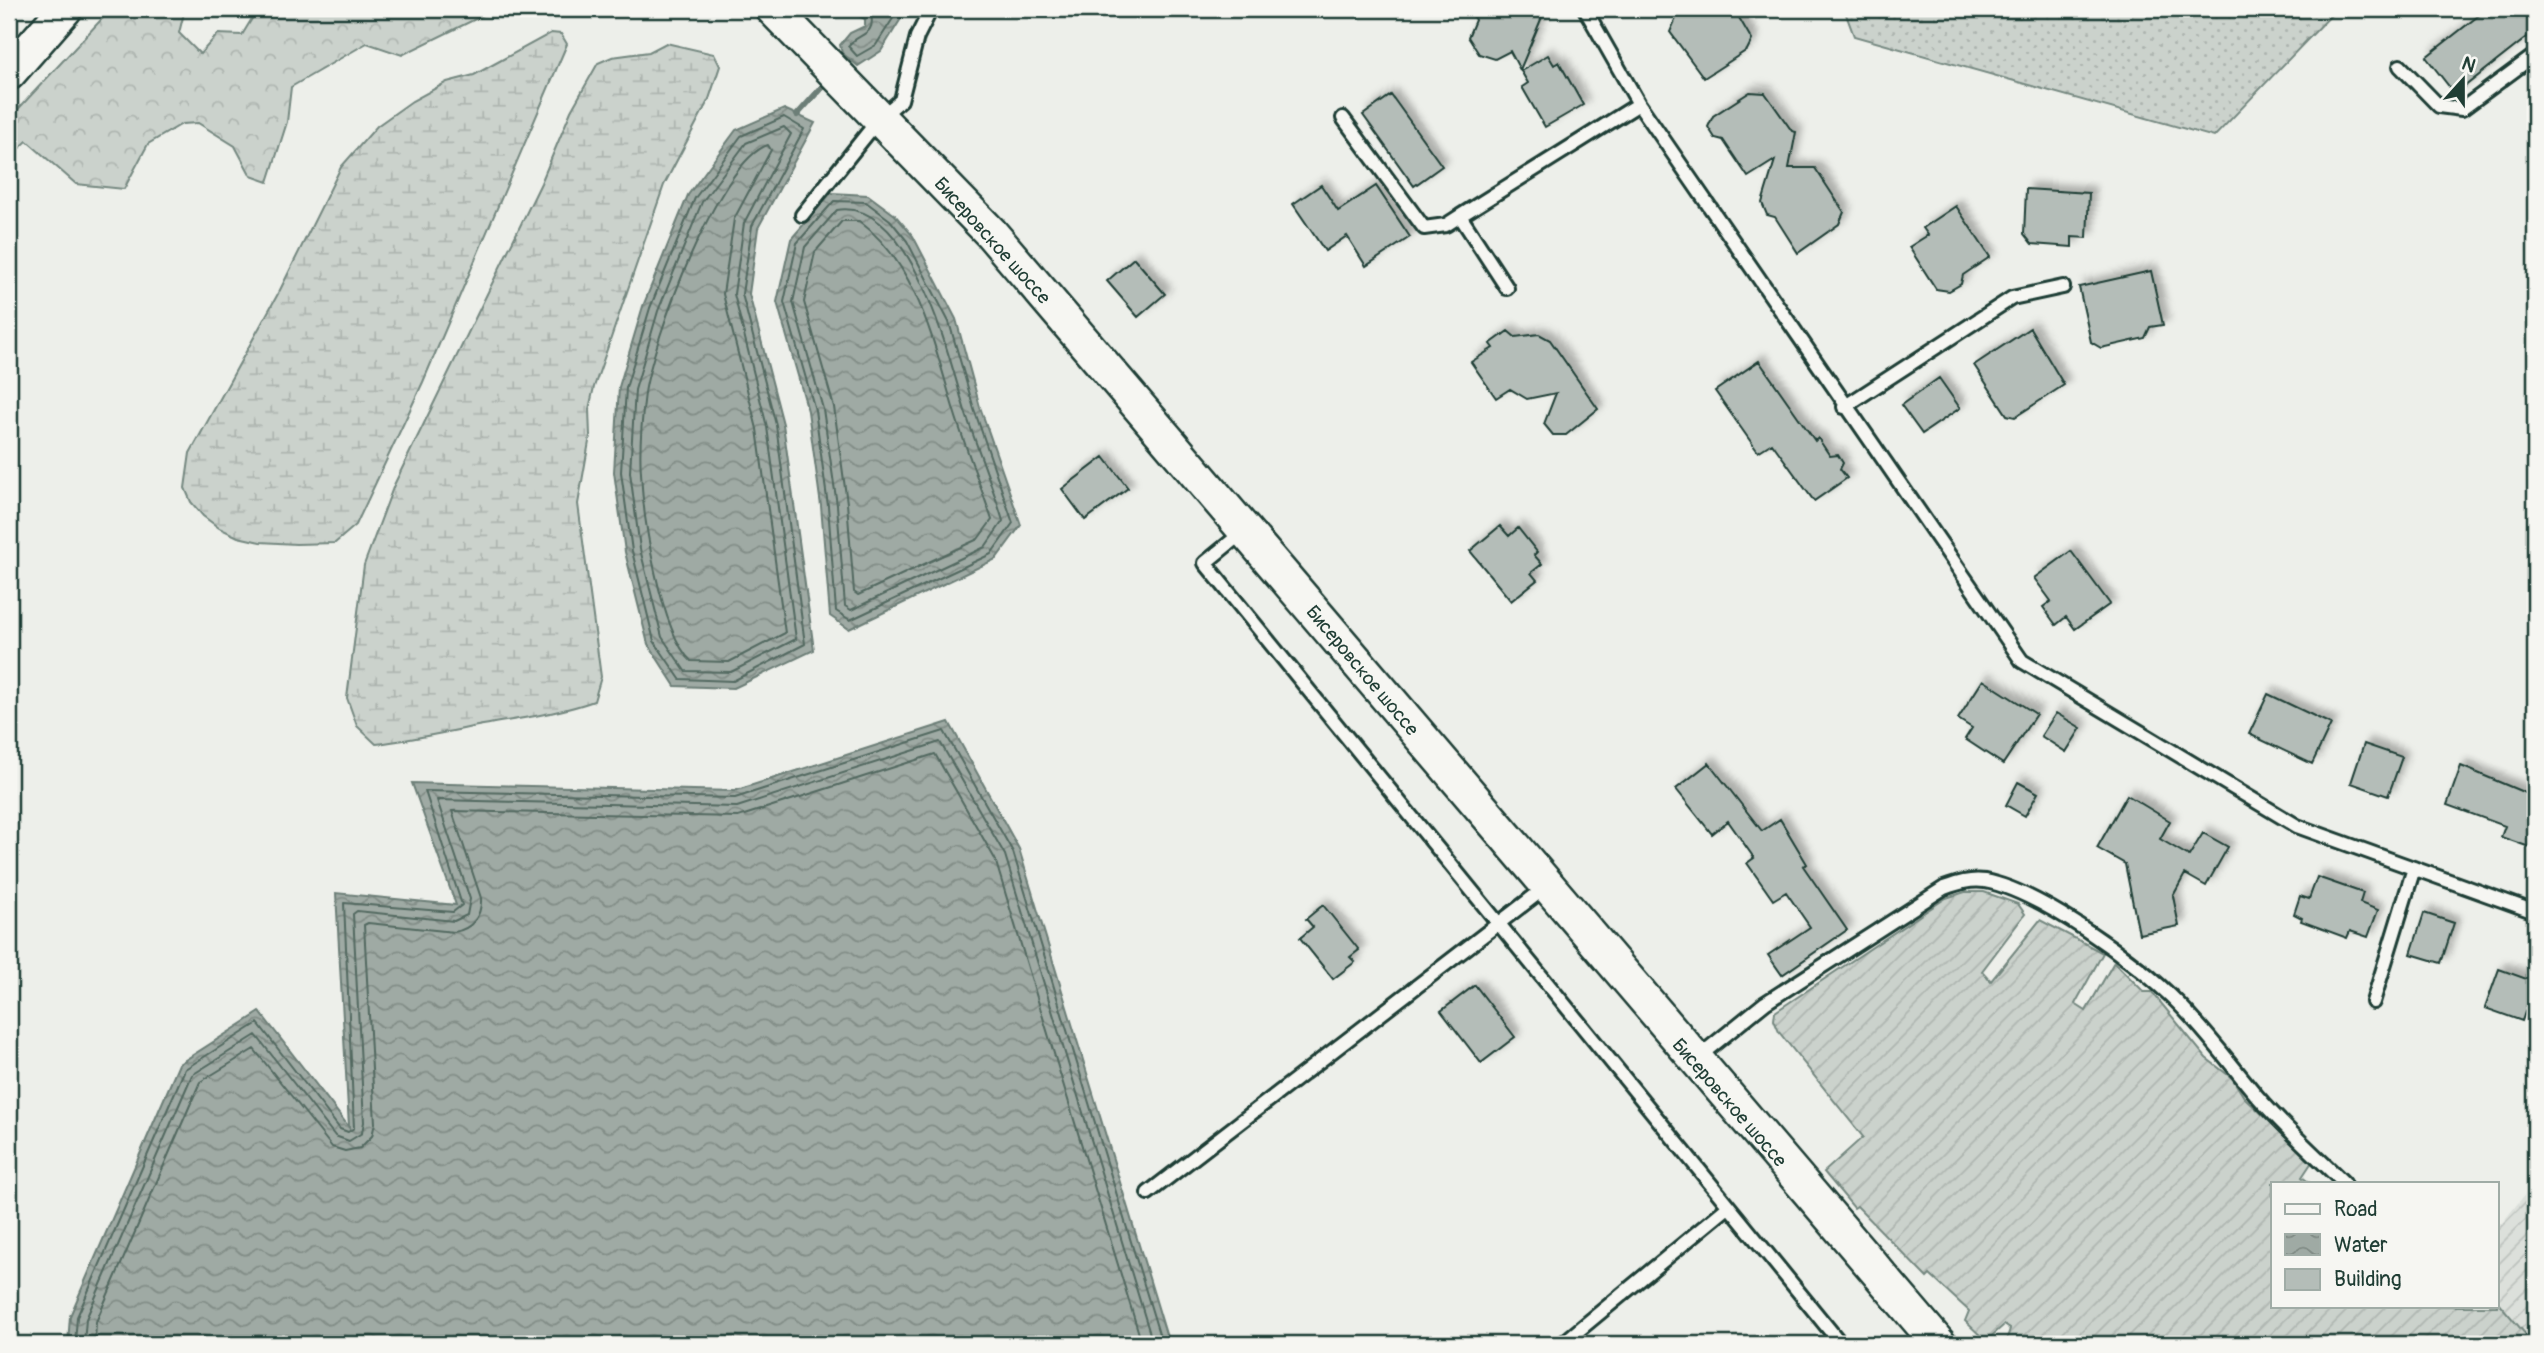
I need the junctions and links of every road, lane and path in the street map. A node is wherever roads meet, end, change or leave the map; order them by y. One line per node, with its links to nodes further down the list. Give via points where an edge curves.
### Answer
1 (65, 9): 7 (main road)
2 (773, 9): 10 (main road, Бисеровское шоссе)
3 (932, 9): 10 (lane, via 917,37 901,100)
4 (1586, 9): 8 (lane)
5 (2535, 55): 6 (lane, via 2462,110 2439,106)
6 (2400, 66)
7 (9, 73)
8 (1639, 104): 12 (lane); 15 (lane)
9 (1343, 118): 12 (lane, via 1424,228 1447,225)
10 (879, 119): 11 (lane); 16 (main road, Бисеровское шоссе, via 991,233)
11 (802, 215)
12 (1460, 216): 14 (lane)
13 (2063, 287): 15 (lane, via 2012,298)
14 (1507, 288)
15 (1844, 407): 17 (lane, via 2022,661 2297,826)
16 (1245, 530): 18 (main road, Бисеровское шоссе); 20 (lane, via 1205,563)
17 (2414, 868): 19 (lane); 21 (lane)
18 (1546, 887): 20 (lane); 22 (main road, Бисеровское шоссе)
19 (2535, 912)
20 (1500, 926): 24 (lane); 25 (lane)
21 (2373, 1002)
22 (1694, 1061): 23 (lane, via 1765,1003 1935,894 1964,881 1984,881 2041,904 2114,948 2152,978 2257,1096); 28 (main road, Бисеровское шоссе)
23 (2343, 1182)
24 (1148, 1193)
25 (1728, 1207): 26 (lane); 27 (lane)
26 (1562, 1344)
27 (1840, 1344)
28 (1939, 1344)

